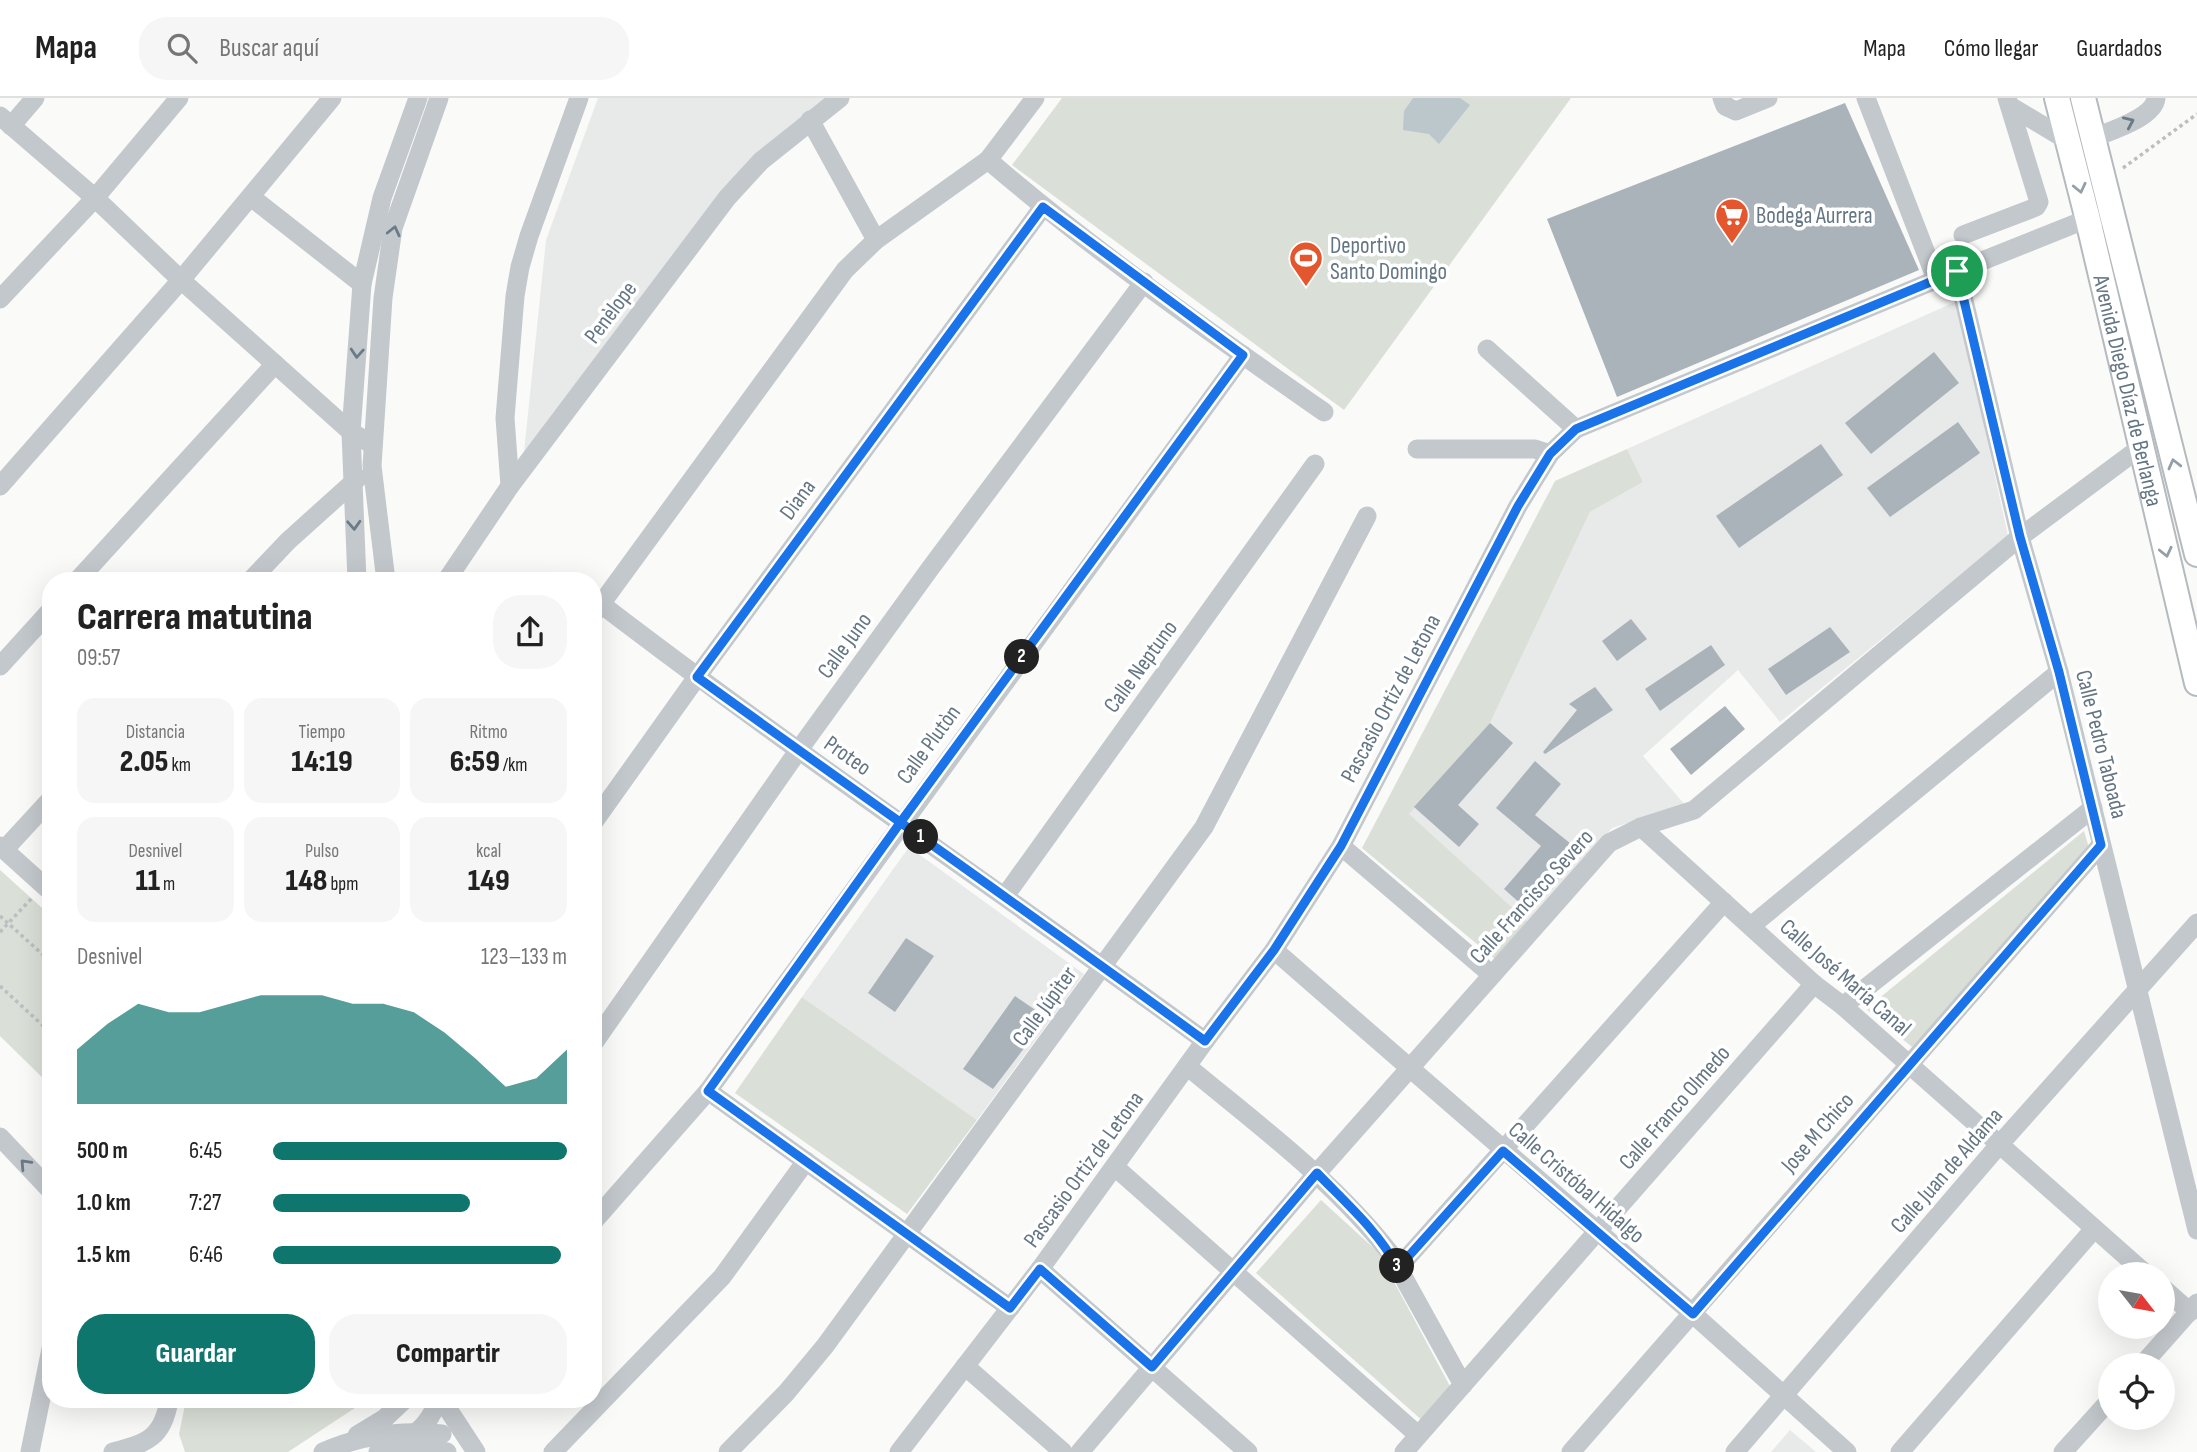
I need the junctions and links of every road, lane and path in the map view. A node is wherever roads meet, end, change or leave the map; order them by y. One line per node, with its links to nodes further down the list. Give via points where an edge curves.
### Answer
1 (35, 98): 18 (street)
2 (180, 98): 23 (street)
3 (332, 98): 22 (street)
4 (418, 98): 32 (street, via 382,198)
5 (439, 98): 40 (street, one-way to 5, via 383,298 393,228)
6 (579, 98): 48 (street, via 519,276 505,418)
7 (841, 98): 17 (street, Penèlope)
8 (1035, 98): 20 (street)
9 (1722, 98): 10 (street, via 1725,106 1736,111)
10 (1768, 98)
11 (1866, 98): 29 (street)
12 (2057, 98): 19 (main road, Avenida Diego Díaz de Berlanga)
13 (2083, 98): 19 (main road, Avenida Diego Díaz de Berlanga)
14 (2156, 98): 19 (street, one-way to 14, via 2149,113)
15 (2009, 102): 19 (street); 26 (street, via 2039,202)
16 (2197, 114): 21 (path)
17 (810, 120): 27 (street); 48 (street, Penèlope, via 761,161 727,198)
18 (5, 121): 23 (street)
19 (2081, 140): 21 (main road, Avenida Diego Díaz de Berlanga); 25 (main road, Avenida Diego Díaz de Berlanga, one-way to 25)
20 (988, 160): 24 (street); 27 (street)
21 (2104, 183): 25 (main road, Avenida Diego Díaz de Berlanga)
22 (251, 197): 30 (street); 32 (street)
23 (94, 198): 30 (street); 33 (street)
24 (1043, 207): 31 (street); 62 (street, Diana)
25 (2100, 217): 28 (street, Pascasio Ortiz de Letona); 41 (main road, Avenida Diego Díaz de Berlanga); 51 (main road, Avenida Diego Díaz de Berlanga, one-way to 25)
26 (1963, 235)
27 (876, 240): 57 (street, via 845,270)
28 (1957, 271): 29 (street, Pascasio Ortiz de Letona); 50 (street, Calle Pedro Taboada)
29 (1936, 279): 38 (street, Pascasio Ortiz de Letona)
30 (181, 280): 36 (street); 47 (street)
31 (1144, 282): 35 (street); 64 (street, Calle Juno)
32 (362, 285): 39 (street, one-way to 39)
33 (0, 299)
34 (1487, 349): 38 (street)
35 (1243, 355): 37 (street); 68 (street, Calle Plutòn)
36 (275, 364): 39 (street); 52 (street)
37 (1324, 412)
38 (1576, 429): 43 (street, Pascasio Ortiz de Letona)
39 (351, 432): 40 (street); 46 (street)
40 (373, 445): 45 (street)
41 (2141, 447): 50 (street, Calle Francisco Severo); 63 (main road, Avenida Diego Díaz de Berlanga, one-way to 63)
42 (1417, 449): 43 (street, via 1535,449)
43 (1550, 454): 71 (street, Pascasio Ortiz de Letona, via 1518,506)
44 (1315, 464): 75 (street, Calle Neptuno)
45 (372, 466): 46 (street); 55 (street)
46 (352, 483): 53 (street); 54 (street, one-way to 54)
47 (0, 486)
48 (510, 486): 56 (street, Penèlope)
49 (1367, 516): 84 (street, Calle Júpiter, via 1204,827)
50 (2020, 537): 61 (street, Calle Pedro Taboada); 69 (street, Calle Francisco Severo, via 1694,810)
51 (2197, 554)
52 (85, 572)
53 (259, 572)
54 (357, 572)
55 (385, 572)
56 (452, 572)
57 (602, 602)
58 (602, 612): 62 (street, Proteo)
59 (42, 620): 60 (street)
60 (0, 666)
61 (2059, 672): 66 (street, Calle Pedro Taboada); 80 (street)
62 (697, 677): 64 (street, Proteo); 67 (street, Diana)
63 (2197, 683)
64 (798, 751): 68 (street, Proteo); 91 (street, Calle Juno)
65 (42, 808): 72 (street)
66 (2093, 808): 70 (street, Calle Pedro Taboada); 89 (street)
67 (602, 809)
68 (900, 823): 75 (street, Proteo); 96 (street, Calle Plutòn)
69 (1641, 827): 76 (street, Calle José María Canal); 85 (street, Calle Francisco Severo, via 1609,844)
70 (2101, 845): 88 (street, Calle Pedro Taboada); 93 (street, Jose M Chico)
71 (1341, 846): 82 (street, Pascasio Ortiz de Letona); 85 (street)
72 (2, 848): 73 (street)
73 (42, 884)
74 (42, 893): 79 (path)
75 (1005, 896): 84 (street, Proteo)
76 (1724, 902): 80 (street, Calle José María Canal); 99 (street)
77 (0, 916): 79 (path)
78 (2197, 923): 88 (street, Calle Juan de Aldama)
79 (8, 924): 81 (path); 83 (path)
80 (1751, 926): 86 (street, Calle José María Canal)
81 (0, 932)
82 (1274, 950): 92 (street, Pascasio Ortiz de Letona); 95 (street, Calle Cristóbal Hidalgo)
83 (42, 954)
84 (1104, 967): 92 (street, Proteo); 107 (street, Calle Júpiter)
85 (1492, 975): 95 (street, Calle Francisco Severo)
86 (1815, 984): 89 (street, Calle José María Canal); 108 (street, Calle Franco Olmedo)
87 (0, 986): 90 (path)
88 (2137, 989): 98 (street, Calle Juan de Aldama); 106 (street, Calle Pedro Taboada)
89 (1843, 1006): 93 (street, Calle José María Canal)
90 (42, 1025)
91 (602, 1031)
92 (1205, 1041): 94 (street, Pascasio Ortiz de Letona)
93 (1909, 1064): 98 (street, Calle José María Canal); 116 (street, Jose M Chico)
94 (1187, 1066): 101 (street, Pascasio Ortiz de Letona); 102 (street)
95 (1410, 1070): 99 (street, Calle Cristóbal Hidalgo); 102 (street, Calle Francisco Severo)
96 (708, 1091): 100 (street); 104 (street, Calle Plutòn)
97 (0, 1137): 103 (street, one-way to 97)
98 (2000, 1145): 105 (street, Calle José María Canal); 122 (street, Calle Juan de Aldama)
99 (1503, 1151): 108 (street, Calle Cristóbal Hidalgo); 110 (street)
100 (806, 1161): 107 (street); 123 (street, via 722,1277)
101 (1115, 1167): 111 (street, Pascasio Ortiz de Letona); 112 (street)
102 (1317, 1173): 110 (street, via 1374,1233); 112 (street, Calle Francisco Severo)
103 (42, 1181)
104 (602, 1212)
105 (2094, 1229): 109 (street, Calle José María Canal); 150 (street)
106 (2197, 1230)
107 (907, 1233): 115 (street); 141 (street, Calle Júpiter, via 817,1356)
108 (1596, 1233): 116 (street, Calle Cristóbal Hidalgo); 120 (street, Calle Franco Olmedo)
109 (2132, 1262)
110 (1398, 1268): 120 (street)
111 (1040, 1269): 115 (street, Pascasio Ortiz de Letona); 119 (street)
112 (1234, 1271): 119 (street, Calle Francisco Severo); 132 (street)
113 (2175, 1296): 114 (street)
114 (2193, 1307): 117 (street)
115 (1010, 1308): 118 (street, Pascasio Ortiz de Letona)
116 (1693, 1314): 122 (street, Calle Cristóbal Hidalgo); 147 (street, Jose M Chico)
117 (2153, 1353)
118 (965, 1366): 142 (street, Pascasio Ortiz de Letona); 143 (street)
119 (1152, 1367): 144 (street, Calle Francisco Severo); 145 (street)
120 (1463, 1385): 132 (street, Calle Franco Olmedo)
121 (42, 1393): 135 (street)
122 (1783, 1395): 148 (street, Calle Juan de Aldama); 149 (street, Calle Cristóbal Hidalgo)
123 (602, 1401)
124 (168, 1408): 136 (street, via 162,1426 147,1441)
125 (396, 1408): 133 (street)
126 (436, 1408): 131 (street)
127 (441, 1408): 134 (street)
128 (446, 1408): 139 (street)
129 (595, 1408): 140 (street)
130 (2098, 1413): 151 (street)
131 (418, 1432): 133 (street); 134 (street); 138 (street)
132 (1418, 1435): 146 (street, Calle Franco Olmedo)
133 (348, 1441): 137 (street)
134 (448, 1448): 138 (street)
135 (30, 1452)
136 (113, 1452)
137 (323, 1452)
138 (379, 1452)
139 (476, 1452)
140 (553, 1452)
141 (728, 1452)
142 (900, 1452)
143 (1063, 1452)
144 (1080, 1452)
145 (1247, 1452)
146 (1404, 1452)
147 (1571, 1452)
148 (1735, 1452)
149 (1847, 1452)
150 (1900, 1452)
151 (2063, 1452)

